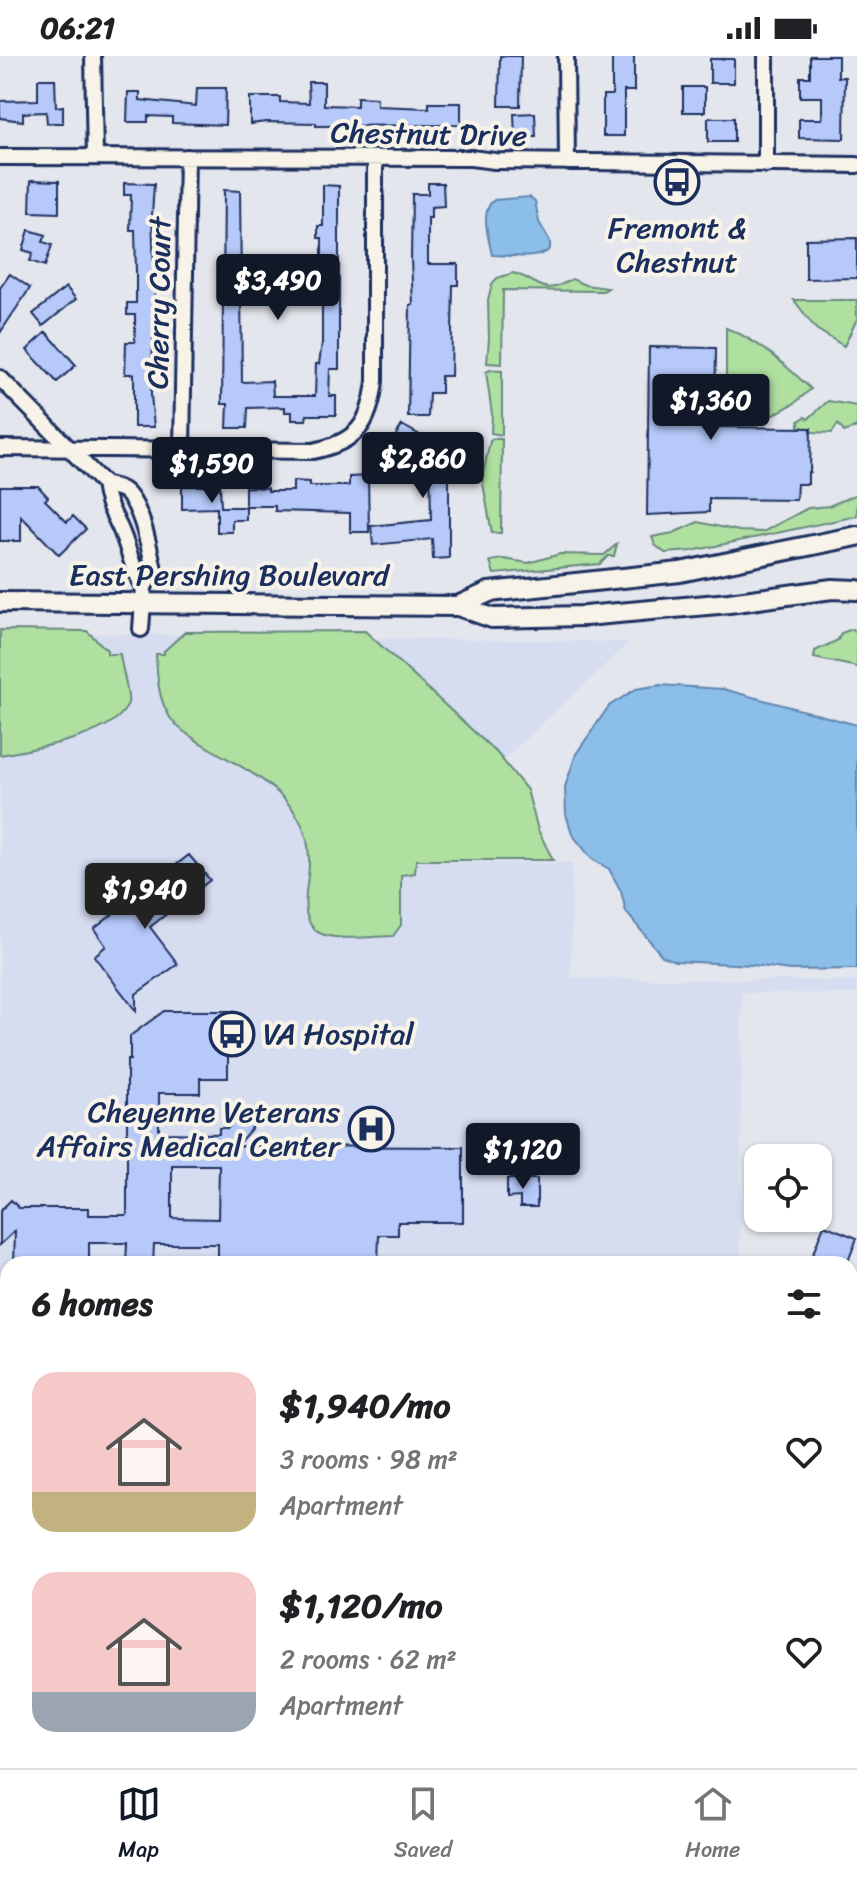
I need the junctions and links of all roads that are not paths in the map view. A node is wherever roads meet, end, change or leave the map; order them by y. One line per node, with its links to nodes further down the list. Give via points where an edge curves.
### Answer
1 (93, 56): 5 (street)
2 (566, 56): 8 (street)
3 (766, 56): 9 (street)
4 (0, 157): 5 (street, Chestnut Drive)
5 (95, 157): 6 (street, Chestnut Drive)
6 (187, 157): 7 (street, Chestnut Drive); 14 (street, Cherry Court)
7 (375, 158): 8 (street, Chestnut Drive); 14 (street, via 372,409 337,447)
8 (567, 162): 9 (street, Chestnut Drive)
9 (766, 165): 10 (street, Chestnut Drive)
10 (857, 165)
11 (0, 378): 13 (street)
12 (0, 448): 13 (street)
13 (67, 448): 14 (street); 15 (street)
14 (182, 448)
15 (104, 484): 18 (street); 18 (street, via 124,491 142,523 154,570)
16 (857, 536): 20 (main road, East Pershing Boulevard, via 680,572 489,592)
17 (857, 590): 20 (main road, East Pershing Boulevard, via 585,616 492,618)
18 (143, 595): 19 (main road, East Pershing Boulevard); 20 (main road, East Pershing Boulevard); 21 (street)
19 (0, 602)
20 (458, 606)
21 (141, 629)

